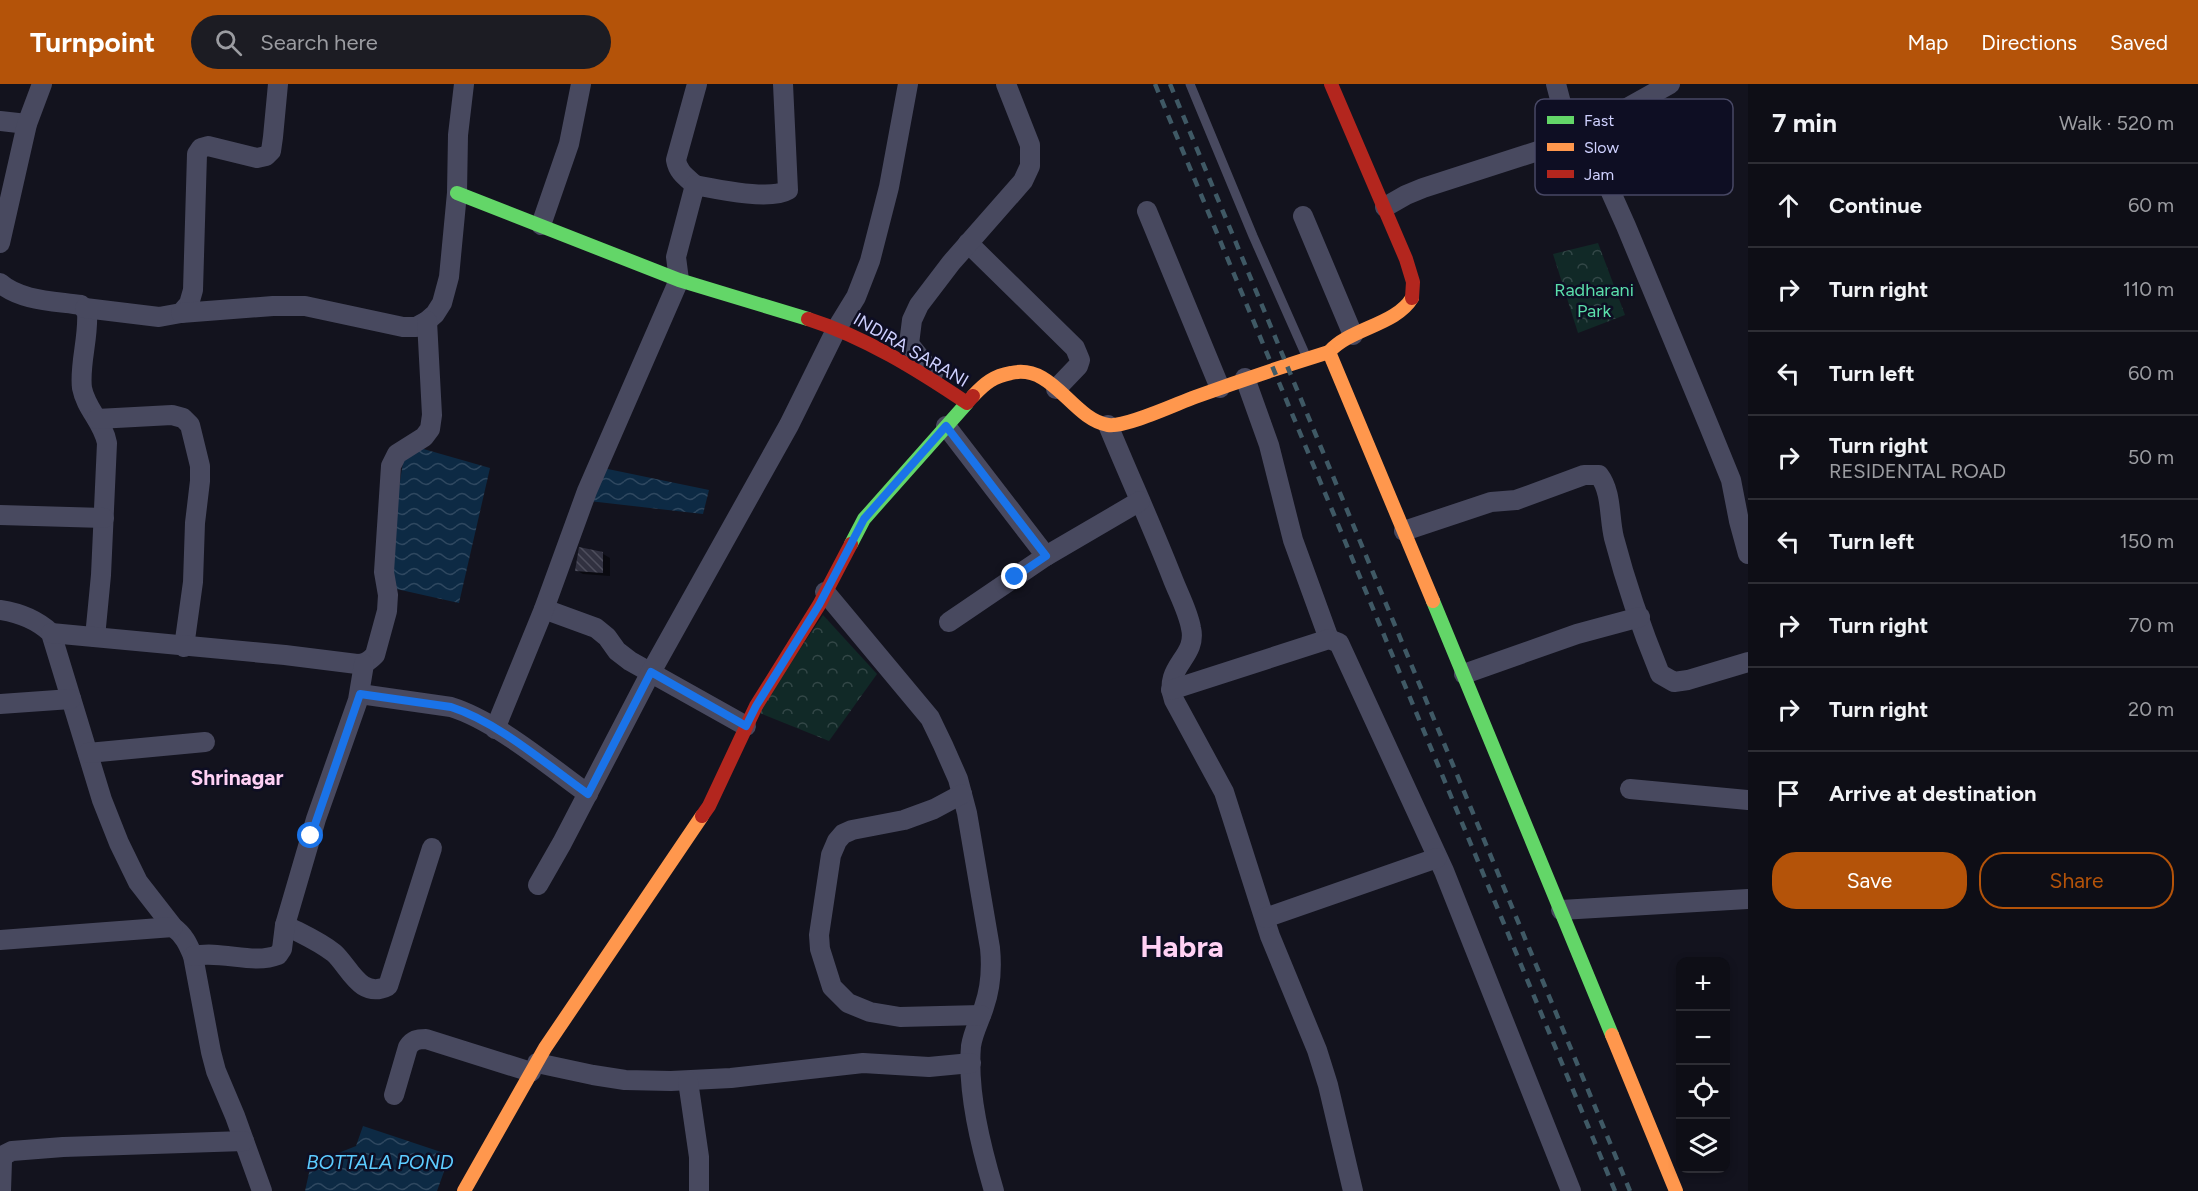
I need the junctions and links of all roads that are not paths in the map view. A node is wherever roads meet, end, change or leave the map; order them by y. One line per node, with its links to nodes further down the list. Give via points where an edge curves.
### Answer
1 (42, 84): 16 (street)
2 (278, 84): 30 (street, via 273,138 266,156 257,158 208,146 197,154 193,290)
3 (464, 84): 19 (street)
4 (581, 84): 24 (street, via 569,144)
5 (697, 84): 18 (street, via 676,160 677,168)
6 (783, 84): 18 (street, via 788,190 780,194 749,194)
7 (908, 84): 32 (street, via 889,187 870,261 856,297)
8 (1006, 84): 26 (street, via 1030,145 1030,166 1023,180)
9 (1190, 84): 35 (lane)
10 (1331, 84): 21 (street)
11 (1556, 84): 13 (street)
12 (1670, 84): 14 (street)
13 (1560, 99)
14 (1643, 99)
15 (0, 121): 16 (street)
16 (27, 124): 25 (street)
17 (1535, 152): 21 (street, via 1423,188)
18 (695, 185): 27 (street, via 676,257)
19 (457, 193): 24 (street, INDIRA SARANI); 31 (street, via 442,303)
20 (1612, 195): 47 (street, via 1731,480)
21 (1385, 207): 33 (street, via 1409,268 1412,299 1399,312)
22 (1147, 211): 37 (street)
23 (1303, 216): 33 (street)
24 (541, 225): 27 (street, INDIRA SARANI)
25 (0, 243)
26 (968, 243): 38 (street, via 1075,348 1078,366); 39 (street, via 919,305 912,320 909,344)
27 (679, 280): 32 (street, INDIRA SARANI); 50 (street, via 586,491)
28 (0, 283): 29 (street, via 20,295)
29 (85, 308): 30 (street, via 159,317); 40 (street, via 88,322 82,384 89,408)
30 (182, 313): 31 (street, via 305,306 403,327 416,327)
31 (427, 321): 59 (street, via 430,429 397,454 390,466 384,572 387,611 375,655)
32 (837, 328): 39 (street, INDIRA SARANI, via 922,373); 60 (street, via 784,435)
33 (1353, 335): 34 (street, via 1336,343)
34 (1329, 352): 35 (street); 46 (street)
35 (1308, 358): 36 (street)
36 (1245, 378): 37 (street); 56 (street, via 1269,445 1293,540)
37 (1220, 388): 41 (street, via 1128,422)
38 (1056, 389): 39 (street, INDIRA SARANI, via 1023,370 996,376); 41 (street, INDIRA SARANI, via 1092,418)
39 (960, 399): 42 (street)
40 (97, 419): 45 (street, via 107,443); 57 (street, via 172,415 183,418 190,426 200,481)
41 (1108, 425): 43 (street)
42 (946, 426): 48 (street); 49 (street, via 864,519)
43 (1140, 501): 48 (street); 62 (street, via 1191,628 1190,647 1171,679)
44 (0, 515): 45 (street)
45 (104, 518): 55 (street)
46 (1404, 531): 52 (street, via 1491,502 1515,500 1584,476 1599,475 1607,490 1614,536); 61 (street)
47 (1748, 554)
48 (1046, 556): 53 (street)
49 (825, 591): 66 (street); 72 (street, via 930,718)
50 (544, 609): 60 (street, via 596,628 616,651); 67 (street)
51 (0, 610): 54 (street, via 20,614)
52 (1640, 617): 58 (street, via 1660,674 1668,680 1688,680); 61 (street, via 1577,634)
53 (949, 622)
54 (51, 633): 55 (street); 64 (street)
55 (95, 637): 57 (street)
56 (1329, 639): 62 (street); 75 (street, via 1344,651)
57 (184, 647): 59 (street)
58 (1748, 662)
59 (364, 664): 63 (street)
60 (651, 672): 66 (street); 71 (street)
61 (1464, 674): 78 (street)
62 (1171, 690): 79 (street, via 1224,792)
63 (360, 694): 67 (street, via 451,707); 80 (street, via 316,819)
64 (71, 699): 65 (street); 69 (street)
65 (0, 704)
66 (746, 726): 86 (street, via 709,806)
67 (495, 729): 71 (street)
68 (205, 742): 69 (street)
69 (88, 753): 81 (street, via 102,800 130,866)
70 (1630, 789): 73 (street)
71 (588, 794): 76 (street)
72 (962, 794): 84 (street, via 992,968); 84 (street, via 904,820 843,834 831,855 820,949 832,987 848,1003 900,1017)
73 (1748, 800)
74 (432, 849): 80 (street, via 388,986 382,989 357,982 336,955)
75 (1437, 858): 79 (street); 96 (street)
76 (538, 885)
77 (1748, 899): 78 (street)
78 (1561, 910): 97 (street)
79 (1265, 918): 95 (street, via 1328,1084)
80 (285, 925): 83 (street, via 282,949 271,958)
81 (173, 927): 82 (street); 83 (street, via 188,942)
82 (0, 940)
83 (193, 956): 89 (street, via 216,1071)
84 (981, 1015): 85 (street, via 971,1044)
85 (971, 1063): 87 (street, via 863,1063); 94 (street, via 977,1122)
86 (534, 1067): 87 (street, via 625,1080); 88 (street, via 418,1039 408,1047); 92 (street)
87 (688, 1081): 93 (street, via 699,1156)
88 (394, 1095)
89 (244, 1141): 90 (street, via 12,1151 2,1161); 91 (street)
90 (1, 1191)
91 (262, 1191)
92 (464, 1191)
93 (699, 1191)
94 (994, 1191)
95 (1353, 1191)
96 (1571, 1191)
97 (1676, 1191)

